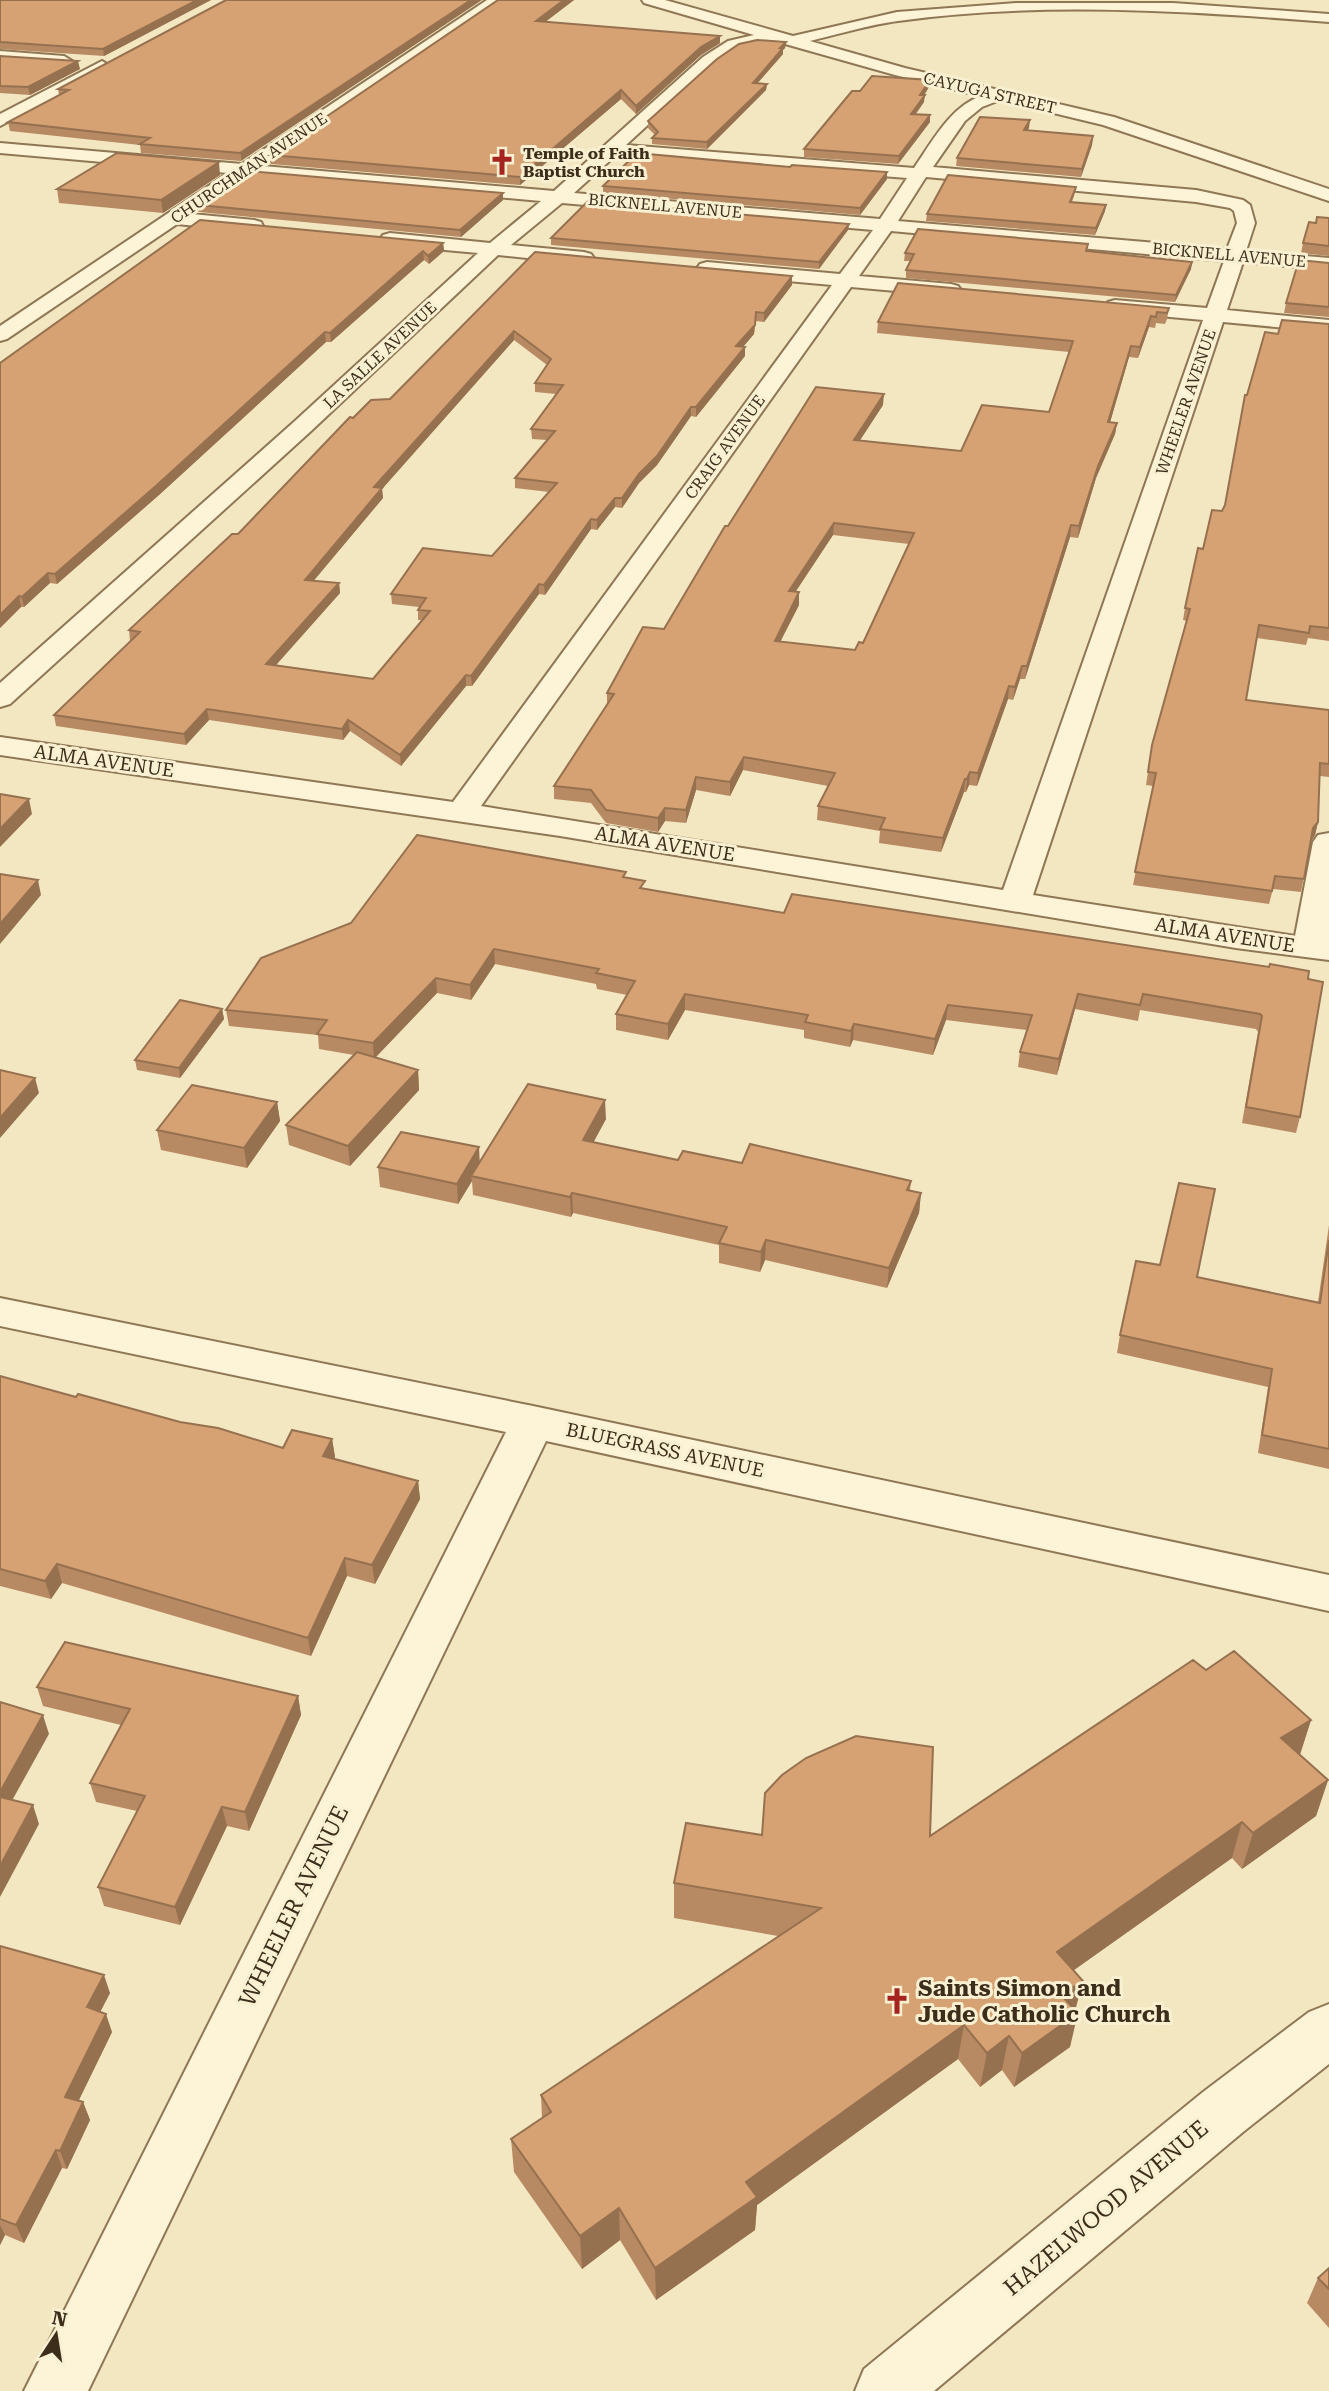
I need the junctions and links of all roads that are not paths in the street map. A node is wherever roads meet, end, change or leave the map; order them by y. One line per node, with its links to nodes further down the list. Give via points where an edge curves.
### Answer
1 (497, 0): 13 (street, CHURCHMAN AVENUE)
2 (649, 0): 4 (street, CAYUGA STREET)
3 (1329, 18): 5 (street, via 1102,7 1002,8 911,15)
4 (772, 35): 5 (street, CAYUGA STREET); 12 (street, LA SALLE AVENUE, via 726,48 709,60)
5 (792, 41): 7 (street, CAYUGA STREET)
6 (0, 56): 9 (street, via 112,61)
7 (999, 95): 14 (street, CRAIG AVENUE, via 970,107); 15 (street, CAYUGA STREET, via 1108,121)
8 (0, 106): 9 (street)
9 (23, 108): 10 (street)
10 (0, 121)
11 (0, 148): 13 (street, BICKNELL AVENUE)
12 (612, 149): 14 (street); 16 (street, LA SALLE AVENUE)
13 (245, 169): 16 (street, BICKNELL AVENUE); 17 (street, CHURCHMAN AVENUE)
14 (920, 173): 18 (street, CRAIG AVENUE); 22 (street, WHEELER AVENUE, via 1196,196 1236,204 1243,209 1245,223)
15 (1329, 195)
16 (557, 196): 18 (street, BICKNELL AVENUE); 21 (street, LA SALLE AVENUE)
17 (174, 218): 19 (street); 31 (street, CHURCHMAN AVENUE)
18 (886, 225): 22 (street, BICKNELL AVENUE); 26 (street, CRAIG AVENUE)
19 (276, 228)
20 (368, 237): 21 (street)
21 (492, 250): 23 (street); 32 (street, LA SALLE AVENUE)
22 (1237, 256): 24 (street, BICKNELL AVENUE); 29 (street, WHEELER AVENUE)
23 (598, 259)
24 (1329, 264)
25 (690, 267): 26 (street)
26 (846, 281): 27 (street); 34 (street, CRAIG AVENUE)
27 (967, 292)
28 (1099, 304): 29 (street)
29 (1216, 315): 30 (street); 36 (street, WHEELER AVENUE)
30 (1329, 326)
31 (0, 335)
32 (0, 698)
33 (0, 746): 34 (street, ALMA AVENUE)
34 (461, 812): 36 (street, ALMA AVENUE)
35 (1329, 842): 37 (street)
36 (1015, 901): 37 (street, ALMA AVENUE)
37 (1319, 949)
38 (0, 1312): 39 (street, BLUEGRASS AVENUE)
39 (533, 1422): 40 (street, BLUEGRASS AVENUE); 42 (street, WHEELER AVENUE)
40 (1329, 1592)
41 (1329, 2029): 43 (street, HAZELWOOD AVENUE)
42 (55, 2391)
43 (886, 2391)

